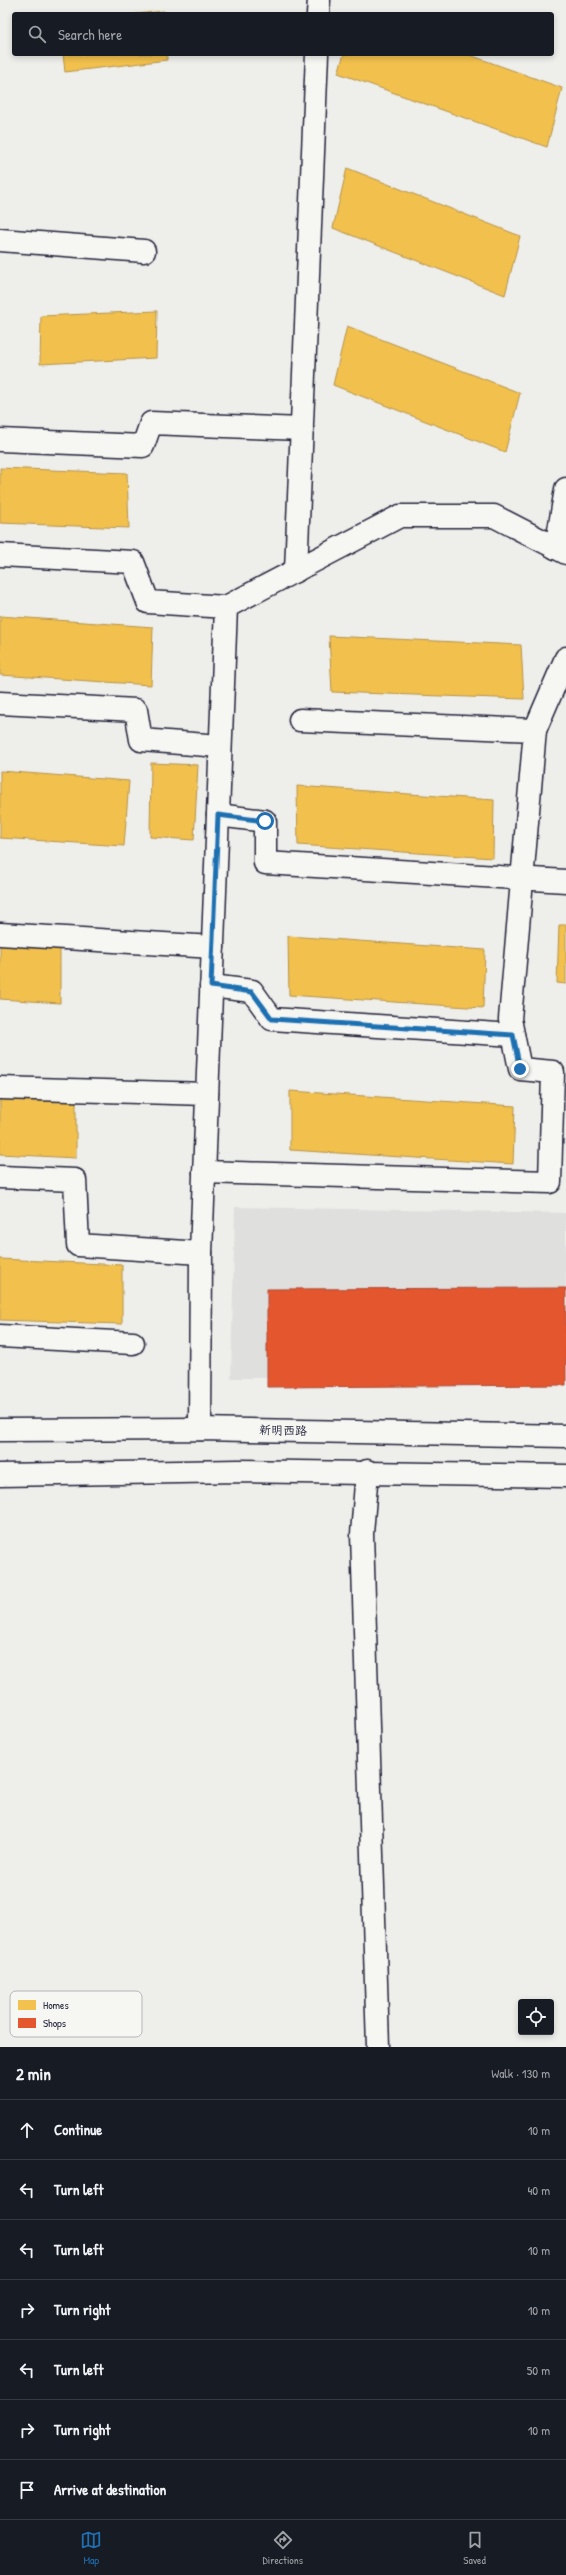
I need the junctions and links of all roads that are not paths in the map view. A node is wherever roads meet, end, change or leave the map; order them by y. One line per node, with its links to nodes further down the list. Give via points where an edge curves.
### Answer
1 (319, 0): 2 (street)
2 (318, 12)
3 (317, 56): 6 (street)
4 (0, 240): 5 (street)
5 (144, 251)
6 (302, 429): 7 (street, via 151,423 143,446); 11 (street)
7 (0, 440)
8 (566, 489): 9 (street)
9 (561, 551): 11 (street, via 494,516 400,516)
10 (0, 555): 12 (street, via 133,562 148,602)
11 (296, 572): 12 (street)
12 (226, 607): 17 (street)
13 (566, 658): 16 (street)
14 (0, 703): 17 (street, via 136,710 141,740)
15 (300, 720): 16 (street)
16 (535, 730): 23 (street, via 510,1019)
17 (220, 746): 18 (street)
18 (218, 815): 19 (street, via 265,821 265,863); 21 (street)
19 (566, 881)
20 (0, 934): 21 (street)
21 (212, 947): 22 (street)
22 (211, 986): 23 (street, via 252,992 272,1019); 25 (street)
23 (513, 1035): 26 (street, via 520,1069 553,1072 550,1182)
24 (0, 1088): 25 (street)
25 (207, 1094): 26 (street)
26 (204, 1172): 28 (street)
27 (0, 1177): 28 (street, via 75,1180 78,1245)
28 (201, 1253): 31 (street)
29 (0, 1336): 30 (street)
30 (133, 1343)
31 (200, 1429): 32 (street, 新明西路); 33 (street, 新明西路)
32 (0, 1430)
33 (566, 1436)
34 (367, 1472): 35 (street, via 238,1471); 36 (street); 37 (street, via 362,1534)
35 (0, 1475)
36 (566, 1476)
37 (378, 2047)

